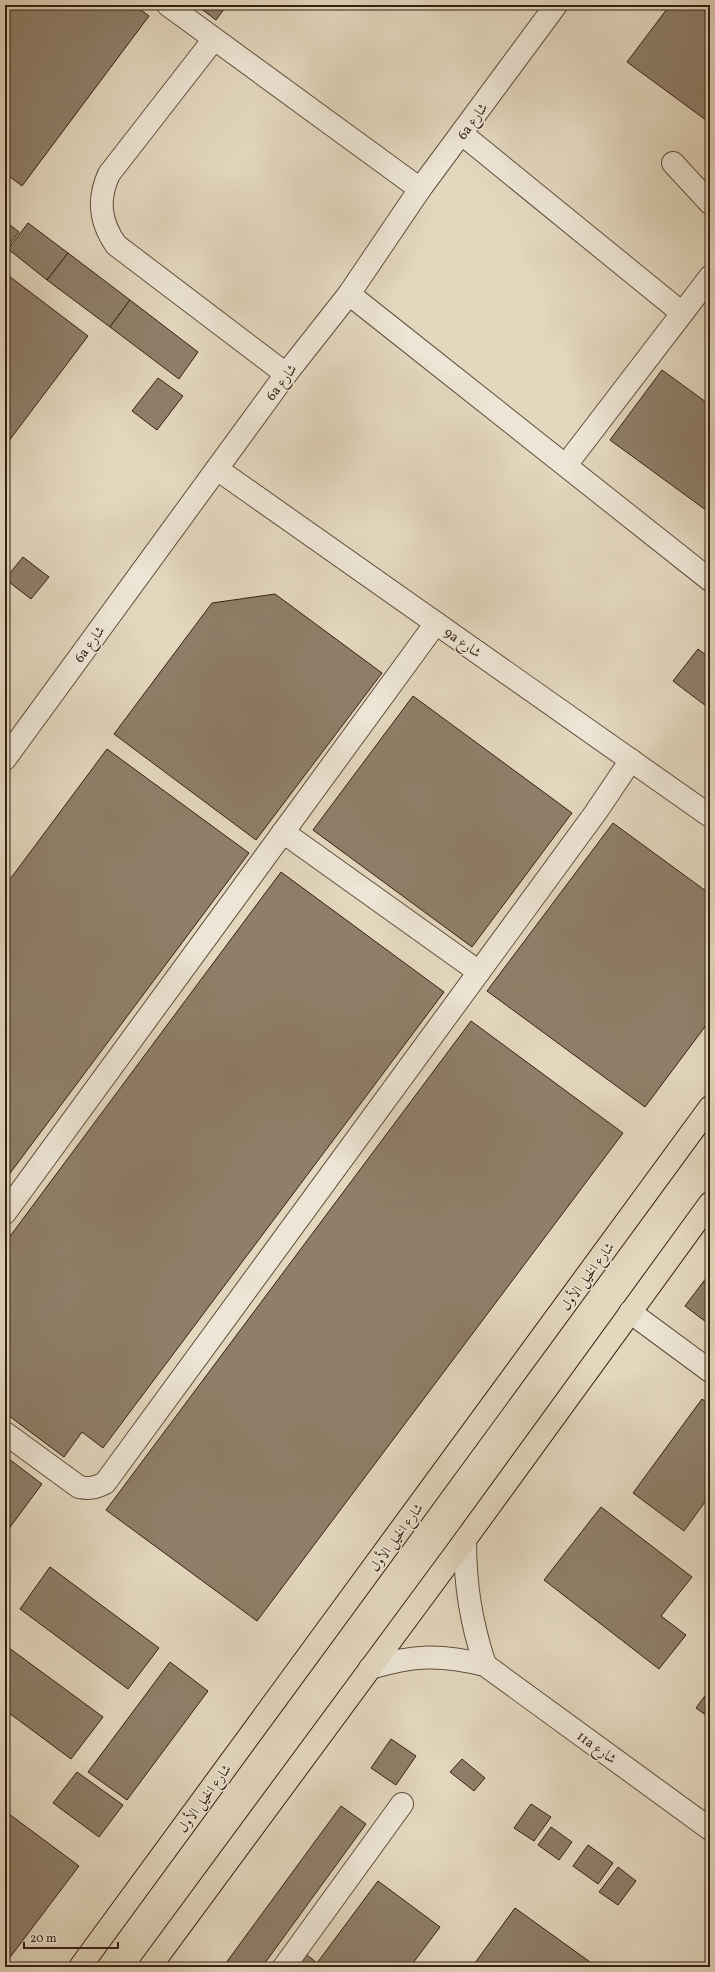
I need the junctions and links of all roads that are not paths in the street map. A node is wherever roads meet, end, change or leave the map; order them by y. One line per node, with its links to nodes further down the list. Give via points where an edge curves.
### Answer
1 (168, 5): 3 (lane)
2 (556, 5): 4 (lane, 6a شارع)
3 (214, 39): 6 (lane); 11 (lane, via 109,174 101,198 104,223 116,245)
4 (462, 134): 6 (lane, 6a شارع); 10 (lane)
5 (673, 163): 7 (lane)
6 (420, 190): 9 (lane, 6a شارع)
7 (710, 203)
8 (706, 289): 10 (lane)
9 (349, 294): 11 (lane, 6a شارع); 12 (lane)
10 (682, 314): 12 (lane)
11 (286, 374): 13 (lane, 6a شارع)
12 (566, 465): 14 (lane)
13 (217, 469): 15 (lane, 9a شارع); 16 (lane, 6a شارع)
14 (710, 580)
15 (436, 623): 17 (lane, 9a شارع); 19 (lane)
16 (5, 759)
17 (631, 760): 18 (lane, 9a شارع); 20 (lane)
18 (710, 816)
19 (283, 832): 20 (lane); 23 (lane)
20 (479, 972): 26 (lane, via 104,1483 88,1489 79,1486)
21 (710, 1106): 32 (main road, شارع الخيل الأول)
22 (710, 1203): 24 (main road)
23 (5, 1213)
24 (630, 1312): 25 (lane); 27 (main road)
25 (710, 1371)
26 (5, 1433)
27 (465, 1540): 28 (lane, via 468,1603); 29 (main road)
28 (485, 1665): 29 (lane, 11a شارع, via 456,1658 427,1656 398,1660); 31 (lane, 11a شارع)
29 (370, 1668): 33 (main road)
30 (402, 1804): 34 (lane)
31 (710, 1829)
32 (80, 1967)
33 (150, 1967)
34 (284, 1967)

